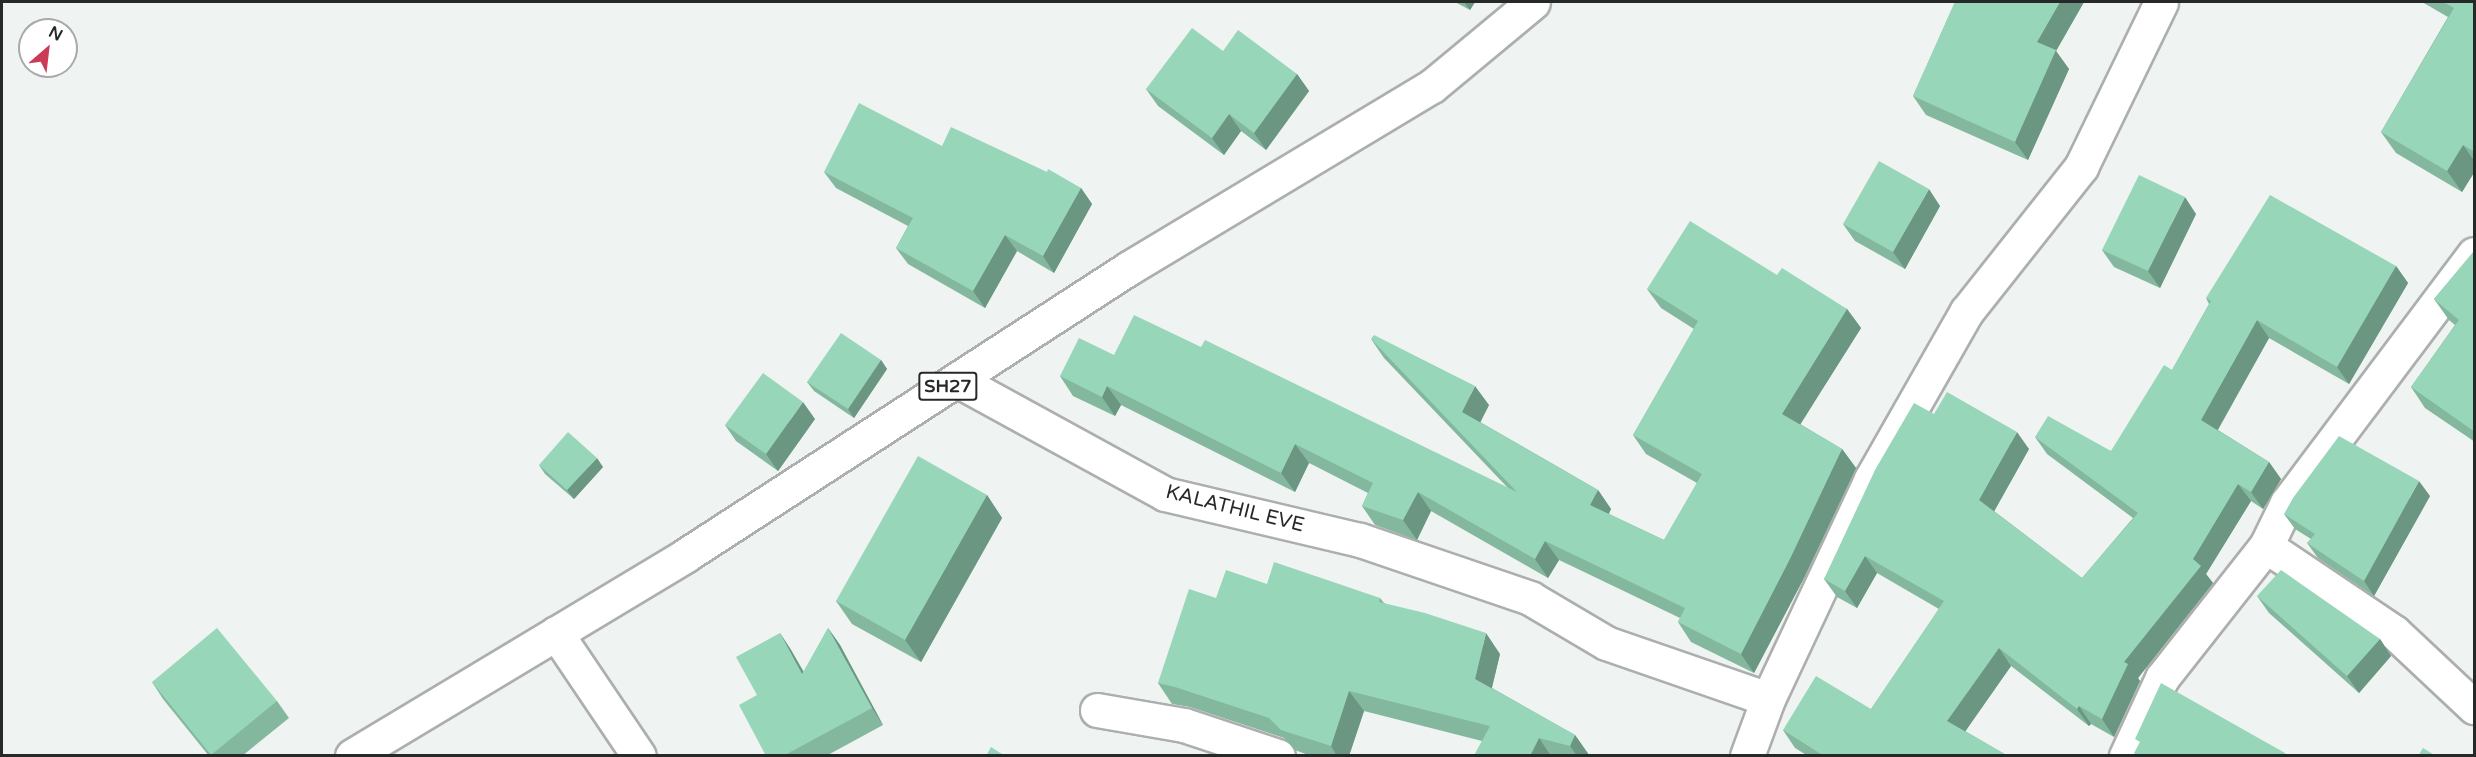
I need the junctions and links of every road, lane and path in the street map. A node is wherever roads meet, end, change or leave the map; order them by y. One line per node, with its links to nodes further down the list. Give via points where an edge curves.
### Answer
1 (1533, 2): 4 (street, SH27, via 1431,86 1129,268)
2 (2161, 2): 7 (street, via 2082,168 1967,311 1871,479)
3 (2475, 254): 5 (street, via 2287,503)
4 (957, 380): 6 (street, SH27, via 686,555); 7 (street, KALATHIL EVE, via 1166,494 1360,540 1530,598 1606,643)
5 (2266, 546): 8 (street, via 2394,632); 14 (street, via 2162,678)
6 (556, 633): 10 (street, SH27); 11 (street)
7 (1768, 699): 13 (street)
8 (2475, 707)
9 (1097, 710): 12 (street, via 1184,725)
10 (352, 756)
11 (639, 756)
12 (1278, 756)
13 (1747, 756)
14 (2126, 756)

